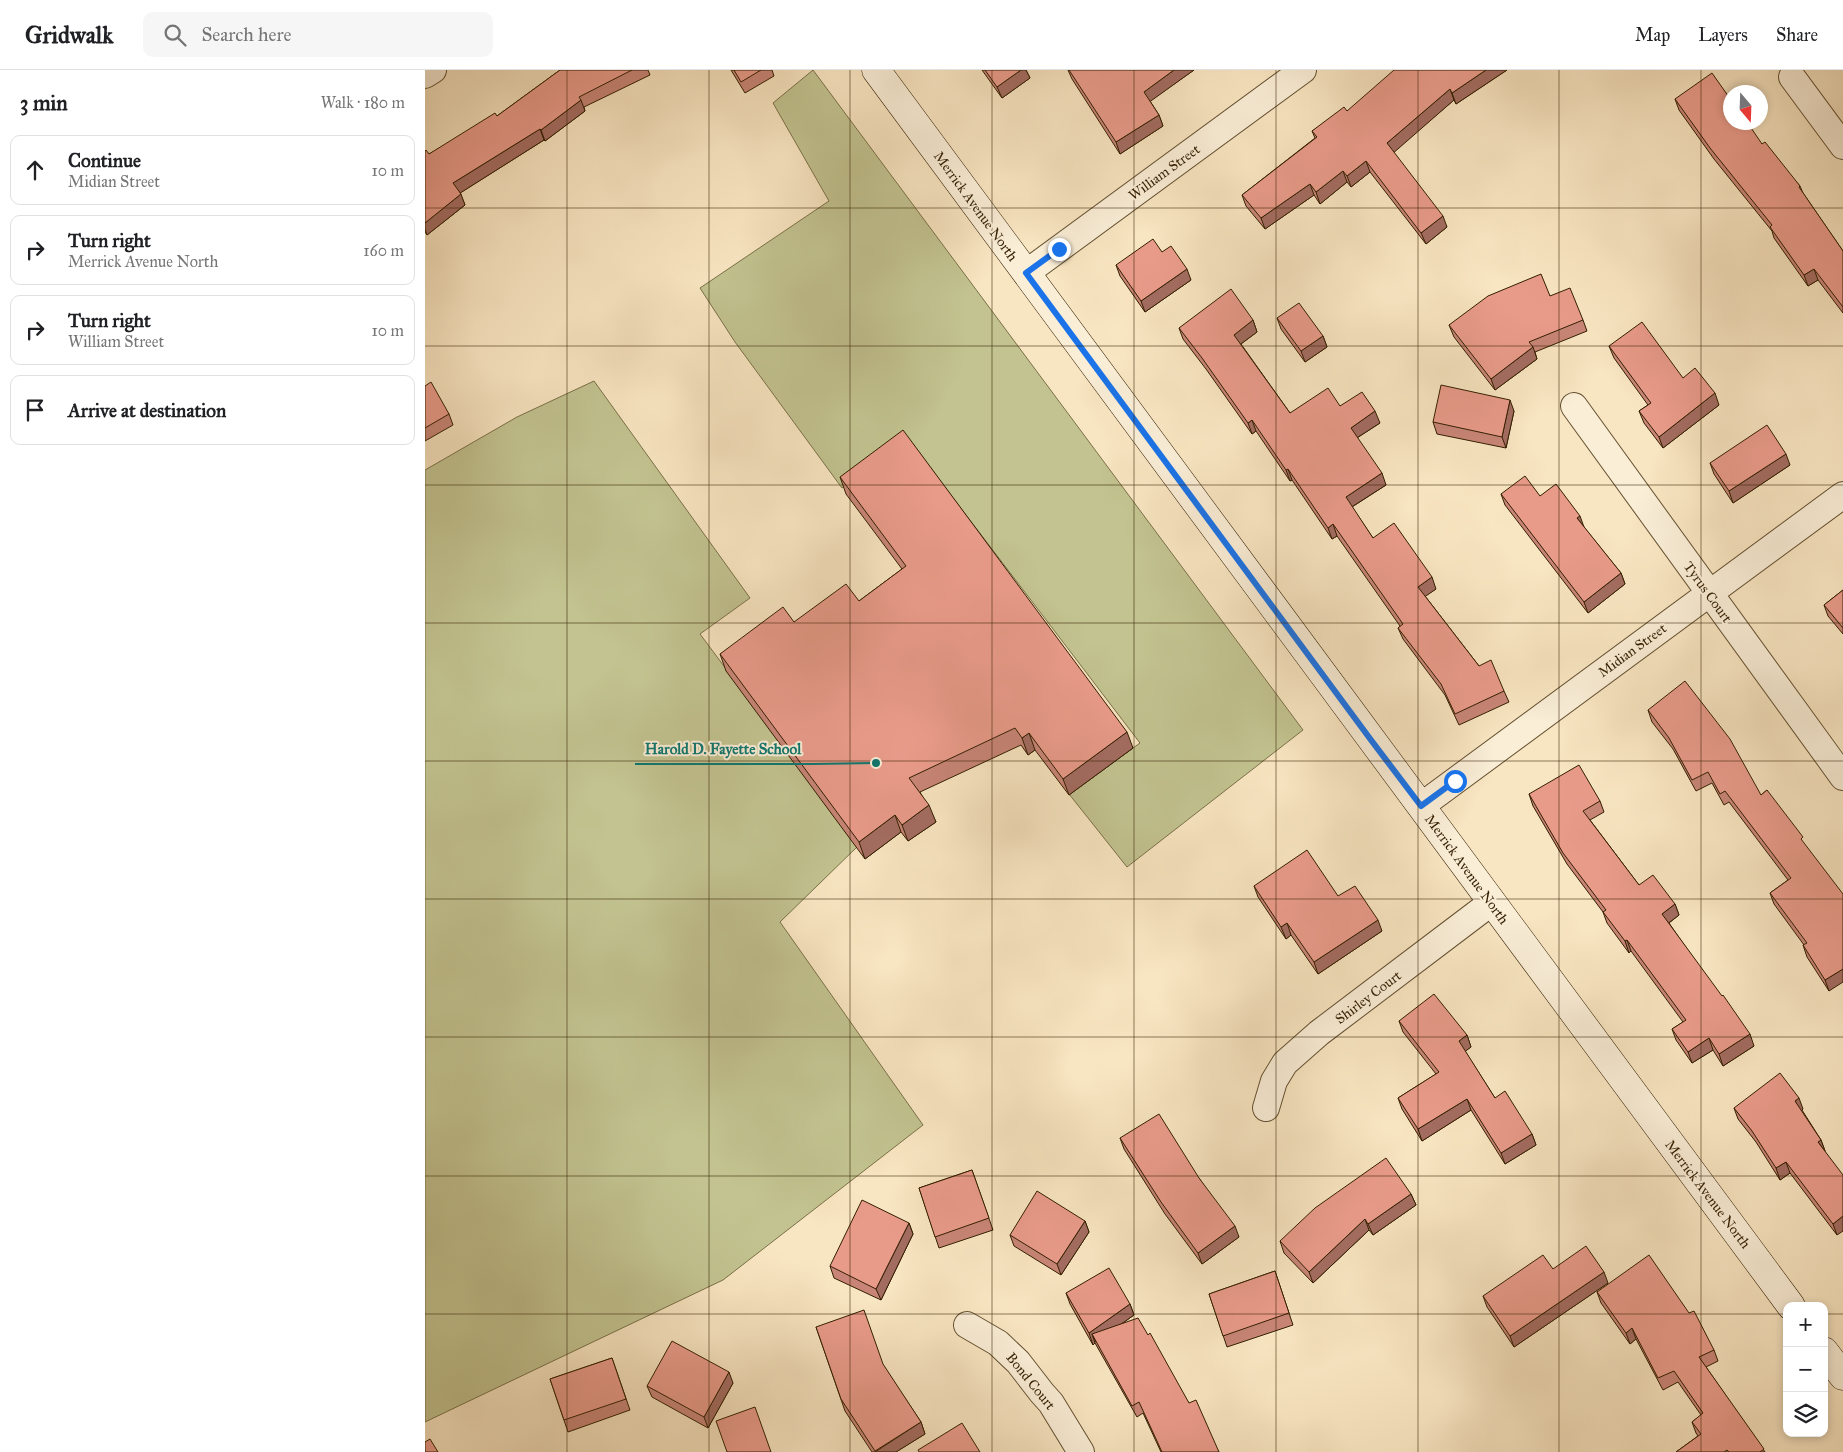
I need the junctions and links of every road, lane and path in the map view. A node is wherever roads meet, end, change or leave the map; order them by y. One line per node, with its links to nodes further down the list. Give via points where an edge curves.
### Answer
1 (433, 70): 4 (street)
2 (876, 70): 7 (main road, Merrick Avenue North)
3 (1303, 70): 7 (street, William Street)
4 (425, 75)
5 (1792, 76): 6 (street)
6 (1843, 146)
7 (1026, 273): 12 (main road, Merrick Avenue North)
8 (1574, 406): 10 (street, Tyrus Court)
9 (1843, 495): 10 (street, Midian Street)
10 (1709, 594): 11 (street, Tyrus Court); 12 (street, Midian Street)
11 (1843, 777)
12 (1421, 806): 13 (main road, Merrick Avenue North)
13 (1492, 902): 14 (street, Shirley Court, via 1319,1033 1285,1063 1274,1081); 15 (main road, Merrick Avenue North)
14 (1266, 1108)
15 (1788, 1302)
16 (967, 1325): 19 (street, Bond Court, via 998,1343 1018,1362 1051,1403)
17 (1828, 1356): 18 (main road)
18 (1843, 1376)
19 (1081, 1452)

